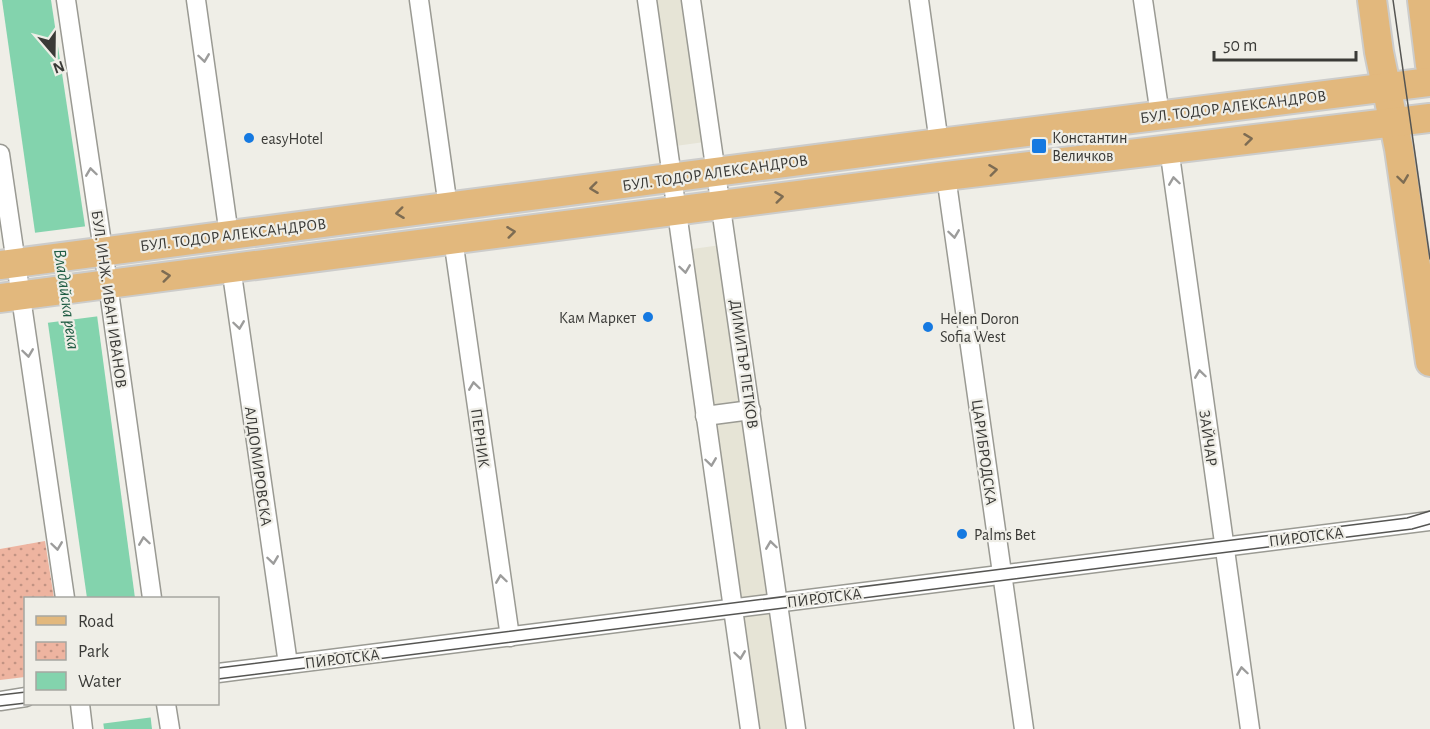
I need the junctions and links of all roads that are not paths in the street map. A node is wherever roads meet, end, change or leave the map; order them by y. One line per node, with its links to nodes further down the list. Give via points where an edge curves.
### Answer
1 (66, 0): 27 (street, БУЛ. ИНЖ. ИВАН ИВАНОВ, one-way to 1)
2 (196, 0): 25 (street, one-way to 25)
3 (419, 0): 23 (street)
4 (647, 0): 21 (street)
5 (691, 0): 19 (street, ДИМИТЪР ПЕТКОВ)
6 (920, 0): 16 (street)
7 (1143, 0): 13 (street)
8 (1372, 0): 12 (main road)
9 (1422, 0): 10 (main road)
10 (1430, 65)
11 (1430, 82): 12 (main road, БУЛ. ТОДОР АЛЕКСАНДРОВ)
12 (1387, 87): 13 (main road, БУЛ. ТОДОР АЛЕКСАНДРОВ); 15 (main road)
13 (1160, 115): 16 (main road, БУЛ. ТОДОР АЛЕКСАНДРОВ)
14 (1430, 118): 15 (main road, БУЛ. ТОДОР АЛЕКСАНДРОВ)
15 (1393, 122): 17 (main road, БУЛ. ТОДОР АЛЕКСАНДРОВ, one-way to 15); 32 (main road, one-way to 32)
16 (939, 142): 19 (main road, БУЛ. ТОДОР АЛЕКСАНДРОВ)
17 (1169, 148): 20 (main road, БУЛ. ТОДОР АЛЕКСАНДРОВ, one-way to 17); 36 (street, ЗАЙЧАР, one-way to 17)
18 (0, 154): 28 (street)
19 (717, 172): 21 (main road, БУЛ. ТОДОР АЛЕКСАНДРОВ); 22 (street, ДИМИТЪР ПЕТКОВ)
20 (946, 176): 22 (main road, БУЛ. ТОДОР АЛЕКСАНДРОВ, one-way to 20); 37 (street, ЦАРИБРОДСКА, one-way to 37)
21 (672, 178): 23 (main road, БУЛ. ТОДОР АЛЕКСАНДРОВ, one-way to 23); 24 (street)
22 (721, 205): 24 (main road, БУЛ. ТОДОР АЛЕКСАНДРОВ); 33 (street, ДИМИТЪР ПЕТКОВ)
23 (448, 207): 25 (main road, БУЛ. ТОДОР АЛЕКСАНДРОВ, one-way to 25)
24 (677, 211): 26 (main road, БУЛ. ТОДОР АЛЕКСАНДРОВ, one-way to 24); 34 (street, one-way to 34)
25 (229, 235): 27 (main road, БУЛ. ТОДОР АЛЕКСАНДРОВ)
26 (453, 239): 29 (main road, БУЛ. ТОДОР АЛЕКСАНДРОВ); 42 (street, ПЕРНИК, one-way to 26)
27 (101, 251): 28 (main road, БУЛ. ТОДОР АЛЕКСАНДРОВ); 30 (street, БУЛ. ИНЖ. ИВАН ИВАНОВ)
28 (15, 263): 31 (street)
29 (231, 267): 30 (main road, БУЛ. ТОДОР АЛЕКСАНДРОВ, one-way to 29); 43 (street, АЛДОМИРОВСКА, one-way to 43)
30 (105, 284): 31 (main road, БУЛ. ТОДОР АЛЕКСАНДРОВ); 39 (street, БУЛ. ИНЖ. ИВАН ИВАНОВ, one-way to 30)
31 (18, 295): 38 (street, one-way to 38)
32 (1430, 362)
33 (751, 410): 34 (street); 40 (street, ДИМИТЪР ПЕТКОВ, one-way to 33)
34 (705, 416): 41 (street, one-way to 41)
35 (1430, 520): 36 (street, ПИРОТСКА)
36 (1224, 547): 37 (street, ПИРОТСКА); 54 (street, ЗАЙЧАР, one-way to 36)
37 (1002, 575): 40 (street, ПИРОТСКА); 53 (street, ЦАРИБРОДСКА)
38 (65, 597)
39 (152, 597)
40 (779, 603): 41 (street, ПИРОТСКА); 52 (street, ДИМИТЪР ПЕТКОВ)
41 (733, 609): 42 (street, ПИРОТСКА); 51 (street, one-way to 51)
42 (510, 637): 43 (street, ПИРОТСКА)
43 (288, 664): 44 (street, ПИРОТСКА)
44 (219, 673)
45 (24, 698): 46 (street)
46 (0, 701)
47 (80, 705): 49 (street)
48 (166, 705): 50 (street)
49 (83, 729)
50 (170, 729)
51 (750, 729)
52 (796, 729)
53 (1024, 729)
54 (1250, 729)

